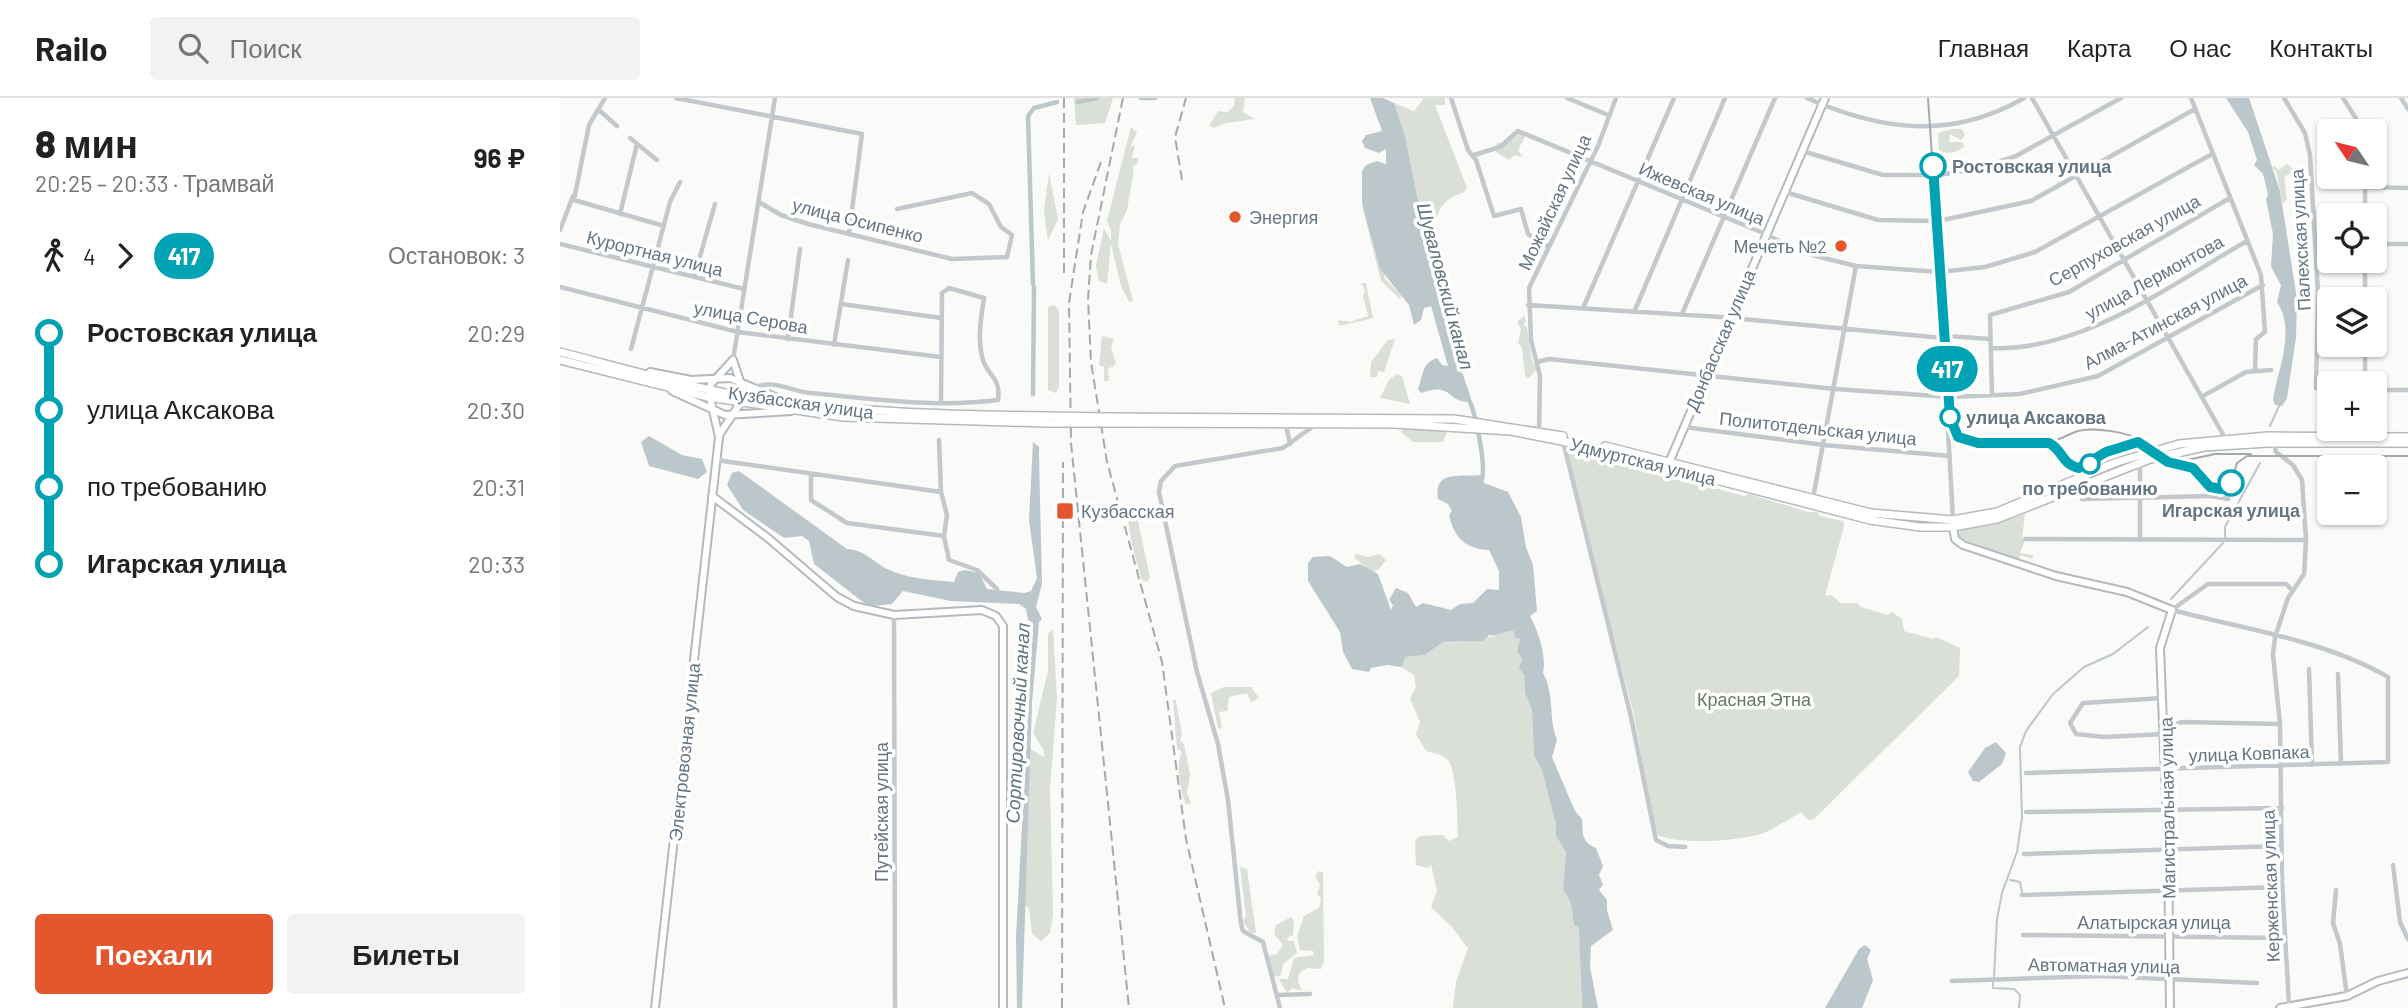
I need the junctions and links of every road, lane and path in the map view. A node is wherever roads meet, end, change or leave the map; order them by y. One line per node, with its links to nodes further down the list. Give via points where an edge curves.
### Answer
1 (605, 98): 21 (street)
2 (676, 98): 23 (street)
3 (775, 98): 23 (street)
4 (1451, 98): 31 (street, via 1468,150)
5 (1567, 98): 22 (street)
6 (1616, 98): 22 (street, Можайская улица)
7 (1674, 98): 38 (street)
8 (1725, 98): 44 (street)
9 (1775, 98): 49 (street)
10 (1807, 98): 18 (street)
11 (2024, 98): 18 (street, via 1995,113 1947,126 1883,124)
12 (2032, 98): 26 (street)
13 (2121, 98): 26 (street)
14 (2191, 98): 19 (street)
15 (2284, 98): 61 (street, Палехская улица, via 2308,143)
16 (2343, 98): 24 (street)
17 (2401, 98): 20 (street)
18 (1824, 101): 29 (street, Донбасская улица)
19 (2195, 109): 30 (street); 36 (street)
20 (2408, 109)
21 (600, 111): 25 (street); 42 (street, via 590,122)
22 (1608, 115): 33 (street, Можайская улица)
23 (772, 117): 45 (street); 55 (street, via 862,134)
24 (2356, 119)
25 (617, 126)
26 (2054, 137): 35 (street, via 2002,162); 36 (street)
27 (629, 138): 28 (street)
28 (637, 144): 32 (street); 48 (street)
29 (1802, 151): 34 (street, via 1883,175); 41 (street, Донбасская улица)
30 (2213, 154): 43 (street); 50 (street, Ижевская улица)
31 (1474, 155): 33 (street, Ижевская улица, via 1500,147 1518,131); 62 (street, via 1494,216 1521,209 1528,234)
32 (657, 160)
33 (1590, 162): 38 (street, Ижевская улица); 62 (street, Можайская улица)
34 (1931, 175)
35 (1939, 175)
36 (2076, 176): 50 (street); 51 (street, via 2031,201)
37 (680, 182): 53 (street)
38 (1638, 182): 44 (street, Ижевская улица); 75 (street)
39 (2387, 188): 40 (street)
40 (2408, 188)
41 (1785, 192): 52 (street, via 1878,220); 56 (street, Донбасская улица)
42 (574, 198): 48 (street); 54 (street)
43 (2230, 198): 57 (street); 64 (street, Серпуховская улица)
44 (1680, 199): 49 (street, Ижевская улица); 77 (street)
45 (759, 202): 55 (street, улица Осипенко, via 781,215); 71 (street)
46 (715, 204): 68 (street)
47 (897, 209): 55 (street, улица Осипенко, via 972,193 989,204 1001,227 1012,235 1007,257 952,259)
48 (620, 214): 53 (street)
49 (1723, 217): 56 (street, Ижевская улица); 78 (street)
50 (2101, 217): 64 (street); 67 (street, Ижевская улица, via 2035,252 1985,267 1939,272)
51 (1942, 220)
52 (1936, 221)
53 (664, 226): 66 (street)
54 (560, 230)
55 (849, 233)
56 (1766, 235): 67 (street, Ижевская улица, via 1804,253); 80 (street, Донбасская улица)
57 (2247, 241): 69 (street); 72 (street, улица Лермонтова)
58 (560, 244): 66 (street, Курортная улица)
59 (2387, 244): 60 (street)
60 (2408, 244)
61 (2315, 245): 101 (street, Палехская улица)
62 (1549, 247): 74 (street, Можайская улица, via 1529,288)
63 (800, 249): 85 (street)
64 (2124, 257): 72 (street); 86 (street, Серпуховская улица, via 2069,292 1990,315)
65 (848, 260): 73 (street)
66 (652, 267): 68 (street, Курортная улица); 76 (street)
67 (1856, 267): 81 (street)
68 (694, 276): 71 (street, Курортная улица)
69 (2263, 285): 83 (street, Алма-Атинская улица); 97 (street, via 2265,332 2256,339)
70 (560, 287): 76 (street, улица Серова)
71 (744, 289): 82 (street)
72 (2147, 298): 83 (street); 88 (street, улица Лермонтова, via 2080,334 2018,349)
73 (842, 304): 79 (street); 87 (street)
74 (1528, 305): 75 (street); 94 (street, Можайская улица)
75 (1584, 306): 77 (street)
76 (642, 309): 82 (street, улица Серова); 89 (street)
77 (1635, 310): 78 (street)
78 (1682, 314): 80 (street)
79 (941, 318): 91 (street); 111 (street, Кузбасская улица, via 942,293 949,288 984,298 982,353 998,382 998,400)
80 (1730, 318): 81 (street); 98 (street, Донбасская улица)
81 (1845, 328): 84 (street); 103 (street)
82 (738, 332): 85 (street, улица Серова); 93 (street)
83 (2169, 336): 107 (street, Алма-Атинская улица, via 2098,376 2020,394); 109 (street)
84 (1946, 337): 86 (street); 108 (street)
85 (788, 339): 87 (street, улица Серова)
86 (1990, 339): 88 (street)
87 (834, 345): 91 (street, улица Серова)
88 (1991, 348): 107 (street)
89 (631, 349)
90 (560, 352): 96 (main road, Кузбасская улица)
91 (941, 358): 111 (street)
92 (560, 360): 96 (main road, Кузбасская улица)
93 (733, 360): 99 (street); 100 (street)
94 (1537, 362): 98 (street, Алма-Атинская улица, via 1549,359); 121 (street, Можайская улица)
95 (2271, 369): 97 (street)
96 (615, 370): 99 (street, via 684,380); 106 (main road, Кузбасская улица); 113 (street)
97 (2255, 370): 109 (street, via 2227,380)
98 (1704, 375): 103 (street, Алма-Атинская улица); 120 (street, Донбасская улица)
99 (719, 377): 100 (street); 106 (street)
100 (741, 382): 102 (street); 110 (street)
101 (2317, 388)
102 (754, 389): 111 (street, Кузбасская улица, via 768,383 877,402); 112 (street)
103 (1835, 389): 108 (street, Алма-Атинская улица); 130 (street)
104 (2387, 390): 105 (street)
105 (2408, 390)
106 (709, 393): 110 (main road, Кузбасская улица); 113 (street)
107 (1992, 395): 108 (street, Алма-Атинская улица)
108 (1947, 396): 131 (street)
109 (2203, 396): 124 (street)
110 (744, 400): 112 (main road, Кузбасская улица); 114 (street)
111 (941, 403)
112 (795, 407): 114 (street); 115 (main road, Кузбасская улица, bridge)
113 (711, 410): 114 (street); 122 (street)
114 (734, 415): 122 (street)
115 (1110, 420): 116 (main road, Удмуртская улица); 117 (main road, Удмуртская улица)
116 (1466, 423): 118 (main road, Удмуртская улица); 119 (main road, Удмуртская улица)
117 (1286, 425): 118 (main road, Удмуртская улица); 129 (street)
118 (1315, 425): 129 (street)
119 (1482, 425): 121 (main road, Удмуртская улица); 126 (main road, Удмуртская улица)
120 (1683, 427): 130 (street, Политотдельская улица); 134 (street, Донбасская улица)
121 (1539, 430): 134 (main road, Удмуртская улица)
122 (719, 437): 132 (street, Электровозная улица)
123 (2408, 437): 124 (main road, Удмуртская улица)
124 (2225, 438): 142 (main road, Удмуртская улица, via 2152,450 2011,508)
125 (939, 440): 136 (street)
126 (1563, 441): 134 (main road, Удмуртская улица); 166 (street, via 1631,717 1656,840)
127 (2274, 443): 128 (main road, Удмуртская улица); 133 (main road, Удмуртская улица, via 2227,444); 146 (street, Керженская улица, via 2276,452 2293,465 2302,480)
128 (2408, 443)
129 (1290, 444): 183 (street, via 1175,466 1161,481 1159,492 1197,671 1218,744 1241,924 1243,931 1263,942)
130 (1824, 445): 131 (street, Политотдельская улица); 138 (street)
131 (1950, 456): 142 (street)
132 (715, 460): 135 (street); 137 (street, Электровозная улица)
133 (2140, 462): 140 (street); 142 (main road, Удмуртская улица, via 1997,519)
134 (1668, 464): 138 (main road, Удмуртская улица); 142 (main road, Удмуртская улица, via 1870,520 1920,527)
135 (811, 475): 136 (street); 143 (street, via 811,500 847,523)
136 (941, 492): 143 (street, via 947,514)
137 (712, 496): 150 (street, via 845,603); 186 (street, Электровозная улица)
138 (1813, 499): 142 (main road, Удмуртская улица, via 1897,517)
139 (2082, 499): 140 (street)
140 (2141, 499): 141 (street); 145 (street)
141 (2228, 499)
142 (1953, 523): 149 (street, via 1957,542 2056,576 2127,592)
143 (944, 536): 147 (street, via 949,560 977,569)
144 (2025, 539): 145 (street)
145 (2140, 540): 146 (street)
146 (2306, 540): 148 (street, Керженская улица, via 2304,574)
147 (997, 589)
148 (2292, 590): 149 (street, via 2286,584 2208,584); 151 (street, Керженская улица)
149 (2172, 610): 151 (street); 154 (street, Магистральная улица, via 2161,648)
150 (894, 615): 187 (street, Путейская улица); 188 (street, via 982,610 996,616 1003,626)
151 (2275, 637): 155 (street, Керженская улица); 157 (street, улица Ковпака, via 2358,660 2388,677 2388,762)
152 (2309, 669): 158 (street)
153 (2338, 674): 157 (street)
154 (2164, 698): 156 (street, Магистральная улица); 156 (street, via 2083,703 2070,723 2076,734 2104,737)
155 (2280, 724): 156 (street, via 2182,722); 159 (street, Керженская улица)
156 (2165, 730): 160 (street, Магистральная улица)
157 (2341, 764): 158 (street, улица Ковпака)
158 (2312, 765): 159 (street, улица Ковпака)
159 (2281, 766): 160 (street, улица Ковпака); 162 (street, Керженская улица)
160 (2166, 769): 161 (street, улица Ковпака); 163 (street, Магистральная улица)
161 (2026, 774)
162 (2282, 808): 163 (street); 165 (street, Керженская улица)
163 (2167, 810): 164 (street); 167 (street, Магистральная улица)
164 (2026, 813)
165 (2282, 846): 167 (street); 170 (street, Керженская улица)
166 (1685, 847)
167 (2168, 850): 168 (street); 171 (street, Магистральная улица)
168 (2024, 854)
169 (2392, 865): 177 (street, via 2400,922)
170 (2283, 887): 171 (street); 176 (street, Керженская улица)
171 (2169, 890): 173 (street); 175 (street, Магистральная улица)
172 (2336, 890): 184 (street, via 2333,923)
173 (2022, 895)
174 (2023, 935): 175 (street, Алатырская улица)
175 (2170, 937): 176 (street, Алатырская улица); 179 (street, Магистральная улица)
176 (2284, 938): 185 (street, Керженская улица)
177 (2408, 939)
178 (2408, 973): 184 (street)
179 (2169, 979): 180 (street, Автоматная улица); 181 (street, Автоматная улица); 190 (street, Магистральная улица)
180 (1952, 981)
181 (2257, 983)
182 (1310, 994): 183 (street)
183 (1277, 995): 189 (street)
184 (2347, 996): 185 (street)
185 (2290, 1005): 191 (street)
186 (655, 1008)
187 (895, 1008)
188 (1003, 1008)
189 (1280, 1008)
190 (2170, 1008)
191 (2280, 1008)

